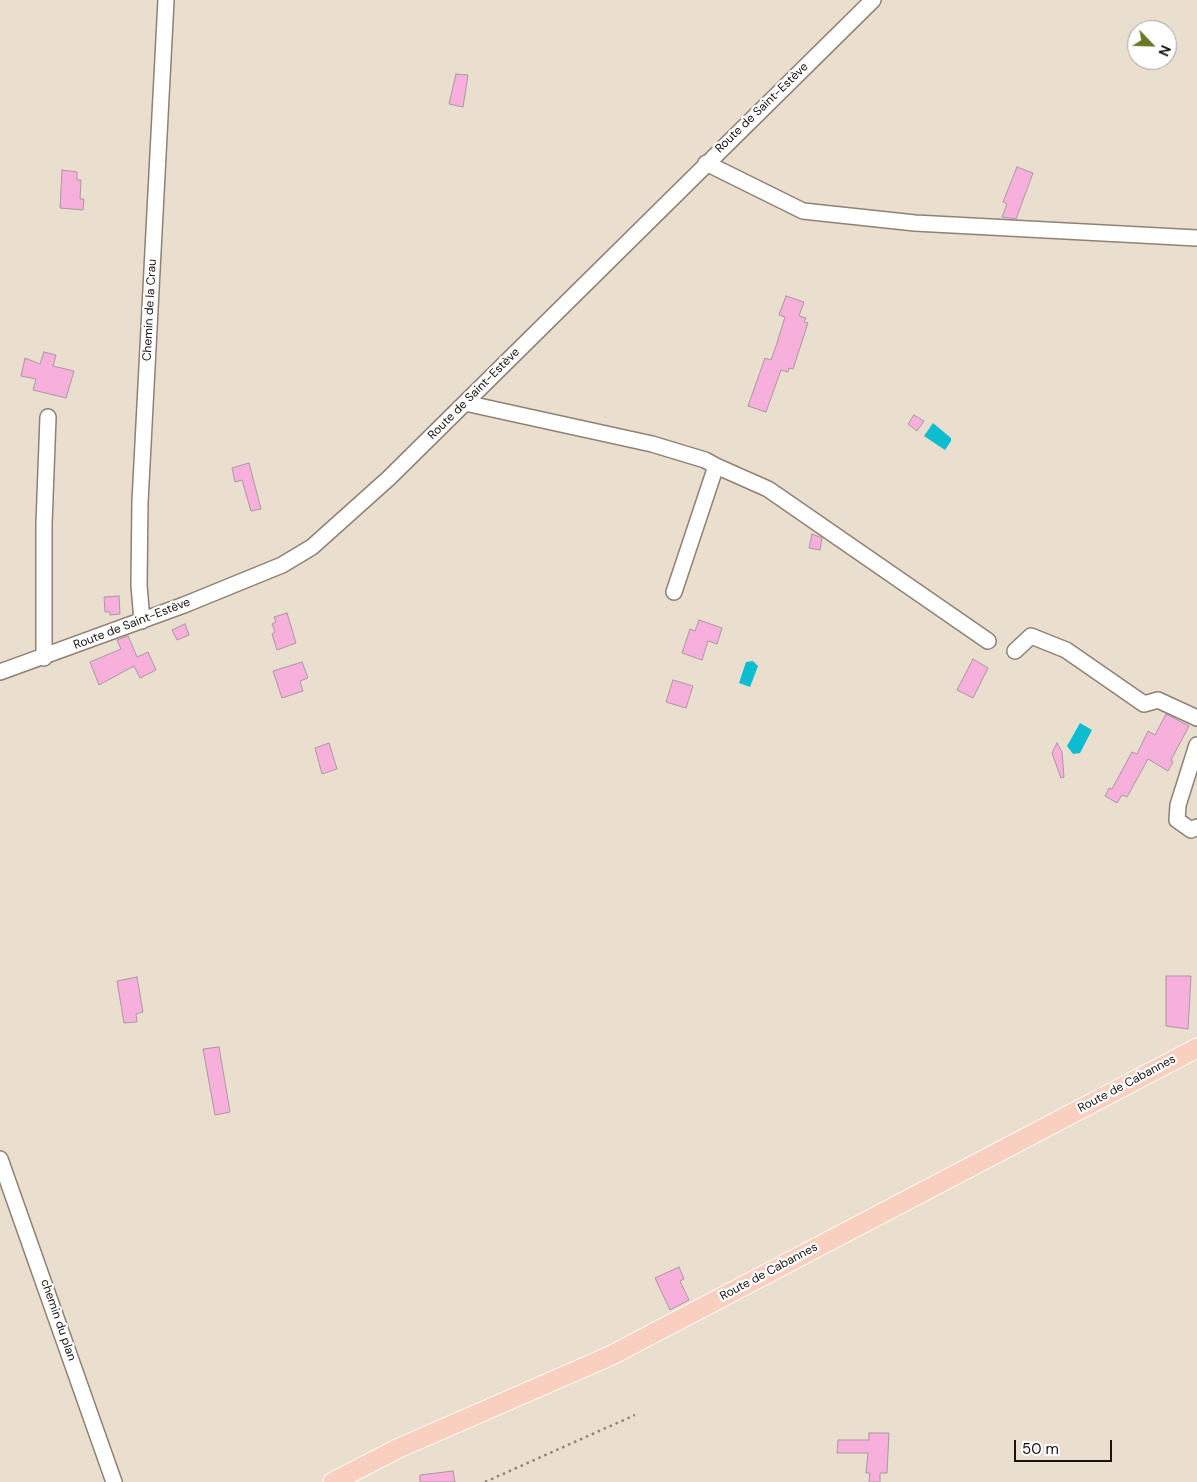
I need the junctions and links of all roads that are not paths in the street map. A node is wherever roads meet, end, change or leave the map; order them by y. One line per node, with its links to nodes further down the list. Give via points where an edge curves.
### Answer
1 (166, 0): 9 (street, Chemin de la Crau, via 140,502 138,585)
2 (873, 0): 3 (street, Route de Saint-Estève)
3 (706, 163): 4 (street, via 804,211 915,223); 5 (street, Route de Saint-Estève)
4 (1197, 238)
5 (465, 403): 7 (street, via 652,444); 9 (street, Route de Saint-Estève, via 350,516 312,547 282,565)
6 (48, 417): 12 (street)
7 (716, 466): 8 (street); 10 (street, via 768,490)
8 (674, 592)
9 (142, 621): 12 (street, Route de Saint-Estève)
10 (988, 640)
11 (1015, 651): 14 (street, via 1031,636 1066,650 1144,704 1158,700)
12 (44, 658): 13 (street, Route de Saint-Estève)
13 (0, 672)
14 (1197, 718)
15 (1197, 746): 16 (street, via 1178,805 1177,820 1190,830)
16 (1197, 827)
17 (1197, 1048): 20 (main road, Route de Cabannes, via 610,1356 399,1448)
18 (0, 1159): 19 (street, chemin du plan)
19 (114, 1482)
20 (333, 1482)

